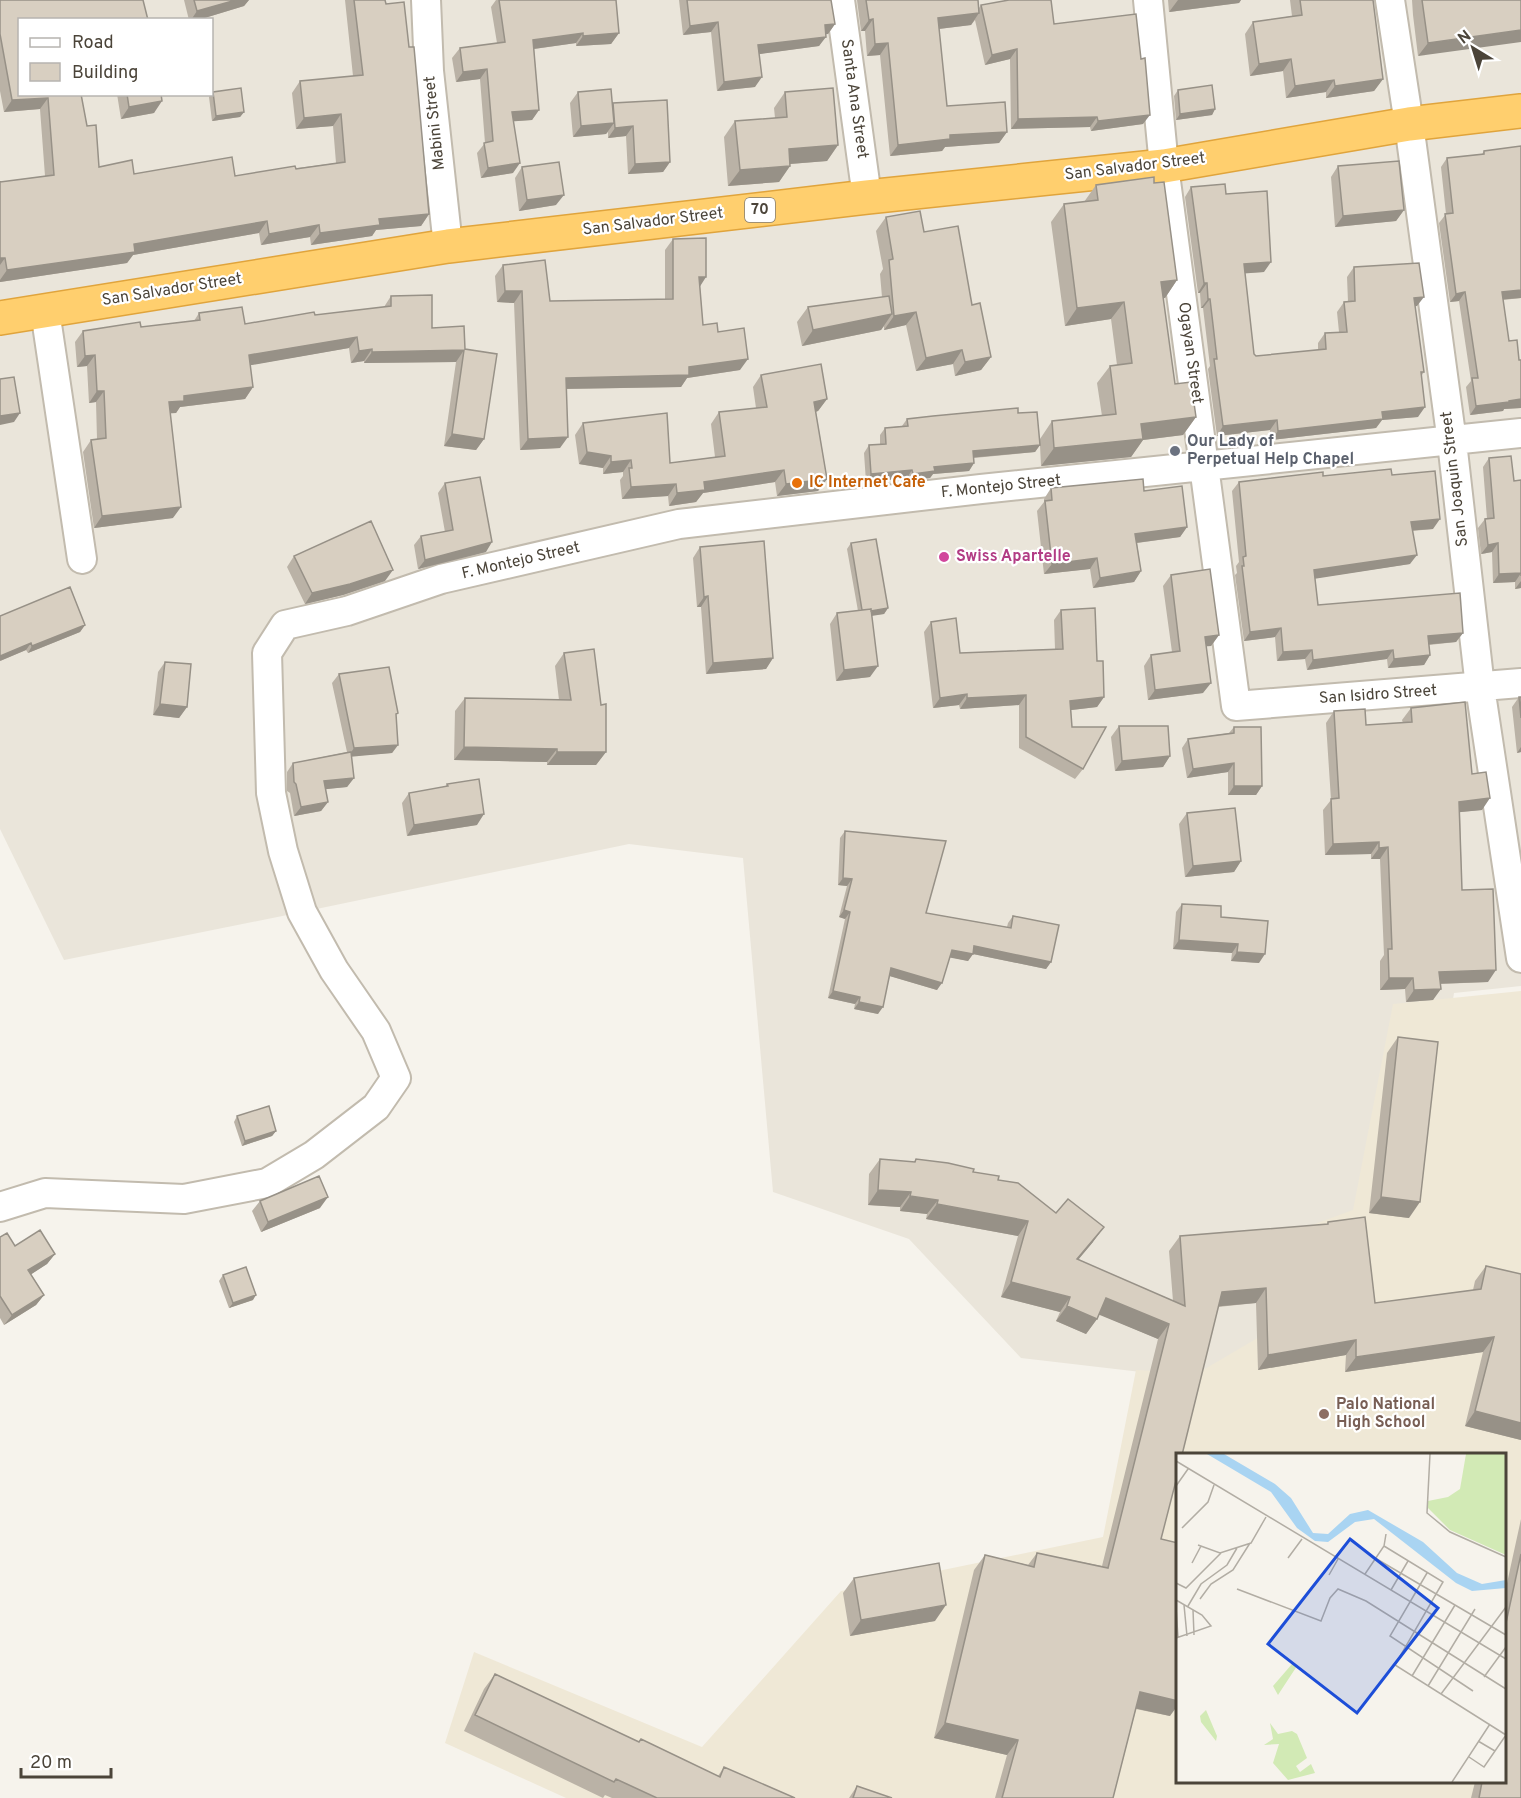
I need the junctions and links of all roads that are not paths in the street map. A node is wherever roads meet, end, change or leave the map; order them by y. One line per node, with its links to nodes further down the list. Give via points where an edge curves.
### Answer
1 (426, 0): 9 (street, Mabini Street, via 429,71)
2 (840, 0): 8 (street, Santa Ana Street)
3 (1148, 0): 7 (street, Ogayan Street)
4 (1390, 0): 6 (street, San Joaquin Street)
5 (1521, 111): 6 (highway, San Salvador Street / 70)
6 (1410, 124): 7 (highway, San Salvador Street / 70); 13 (street, San Joaquin Street)
7 (1164, 166): 8 (highway, San Salvador Street / 70); 14 (street, Ogayan Street)
8 (867, 197): 9 (highway, San Salvador Street / 70)
9 (448, 246): 10 (highway, San Salvador Street / 70)
10 (45, 311): 11 (highway, San Salvador Street / 70); 15 (street)
11 (0, 318)
12 (1521, 434): 13 (street, F. Montejo Street)
13 (1452, 442): 14 (street, F. Montejo Street); 17 (street, San Joaquin Street)
14 (1205, 466): 18 (street, Ogayan Street); 20 (street, F. Montejo Street, via 679,524 441,579 347,611 285,625 267,653 271,793 283,851 302,912 334,970 376,1031 396,1078 376,1107 314,1155 267,1183 184,1199 45,1193)
15 (82, 559)
16 (1521, 683): 17 (street, San Isidro Street)
17 (1480, 687): 18 (street, San Isidro Street); 19 (street, San Joaquin Street)
18 (1236, 706)
19 (1521, 958)
20 (0, 1207)

